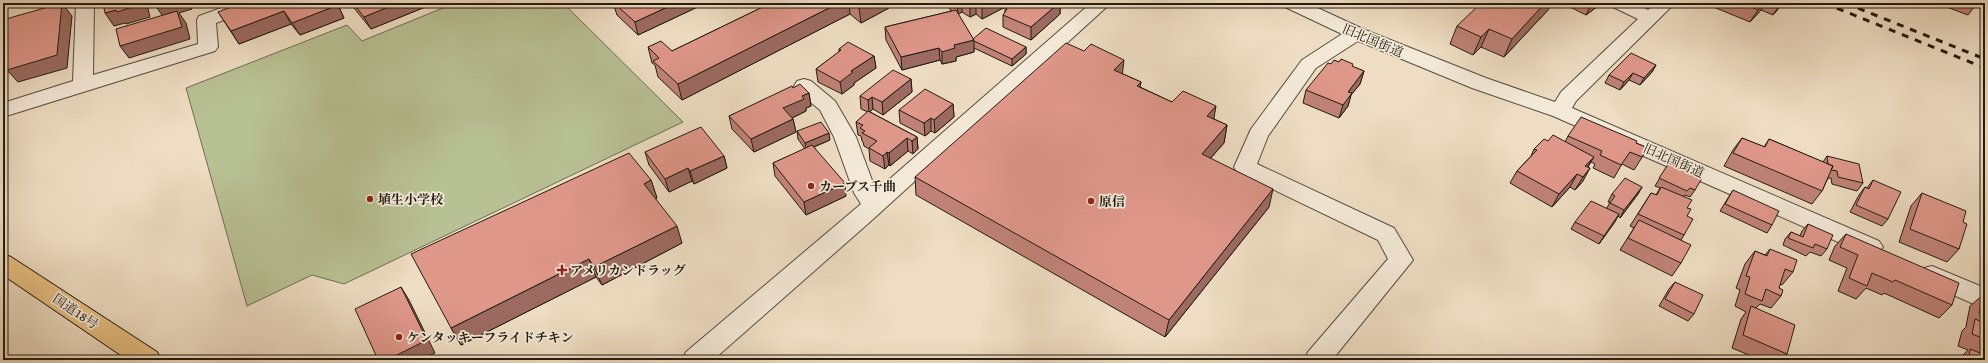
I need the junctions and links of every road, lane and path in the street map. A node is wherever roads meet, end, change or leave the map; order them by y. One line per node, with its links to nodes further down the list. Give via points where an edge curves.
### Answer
1 (85, 3): 9 (street)
2 (253, 3): 9 (street, via 206,20 208,47)
3 (1102, 3): 13 (street)
4 (1292, 3): 8 (street, 旧北国街道)
5 (1620, 3): 7 (street)
6 (1666, 3): 7 (street)
7 (1650, 18): 12 (street, via 1568,97)
8 (1356, 33): 12 (street, 旧北国街道, via 1478,84); 20 (street, via 1309,64 1258,134 1245,167 1386,234 1401,260)
9 (83, 85): 11 (street)
10 (804, 86): 13 (street, via 828,106 845,137 865,193)
11 (3, 110)
12 (1560, 111): 14 (street, 旧北国街道)
13 (874, 205): 19 (street)
14 (1888, 255)
15 (3, 263): 18 (highway, 国道18号)
16 (1917, 268): 17 (street)
17 (1985, 299)
18 (148, 360)
19 (695, 360)
20 (1317, 360)

